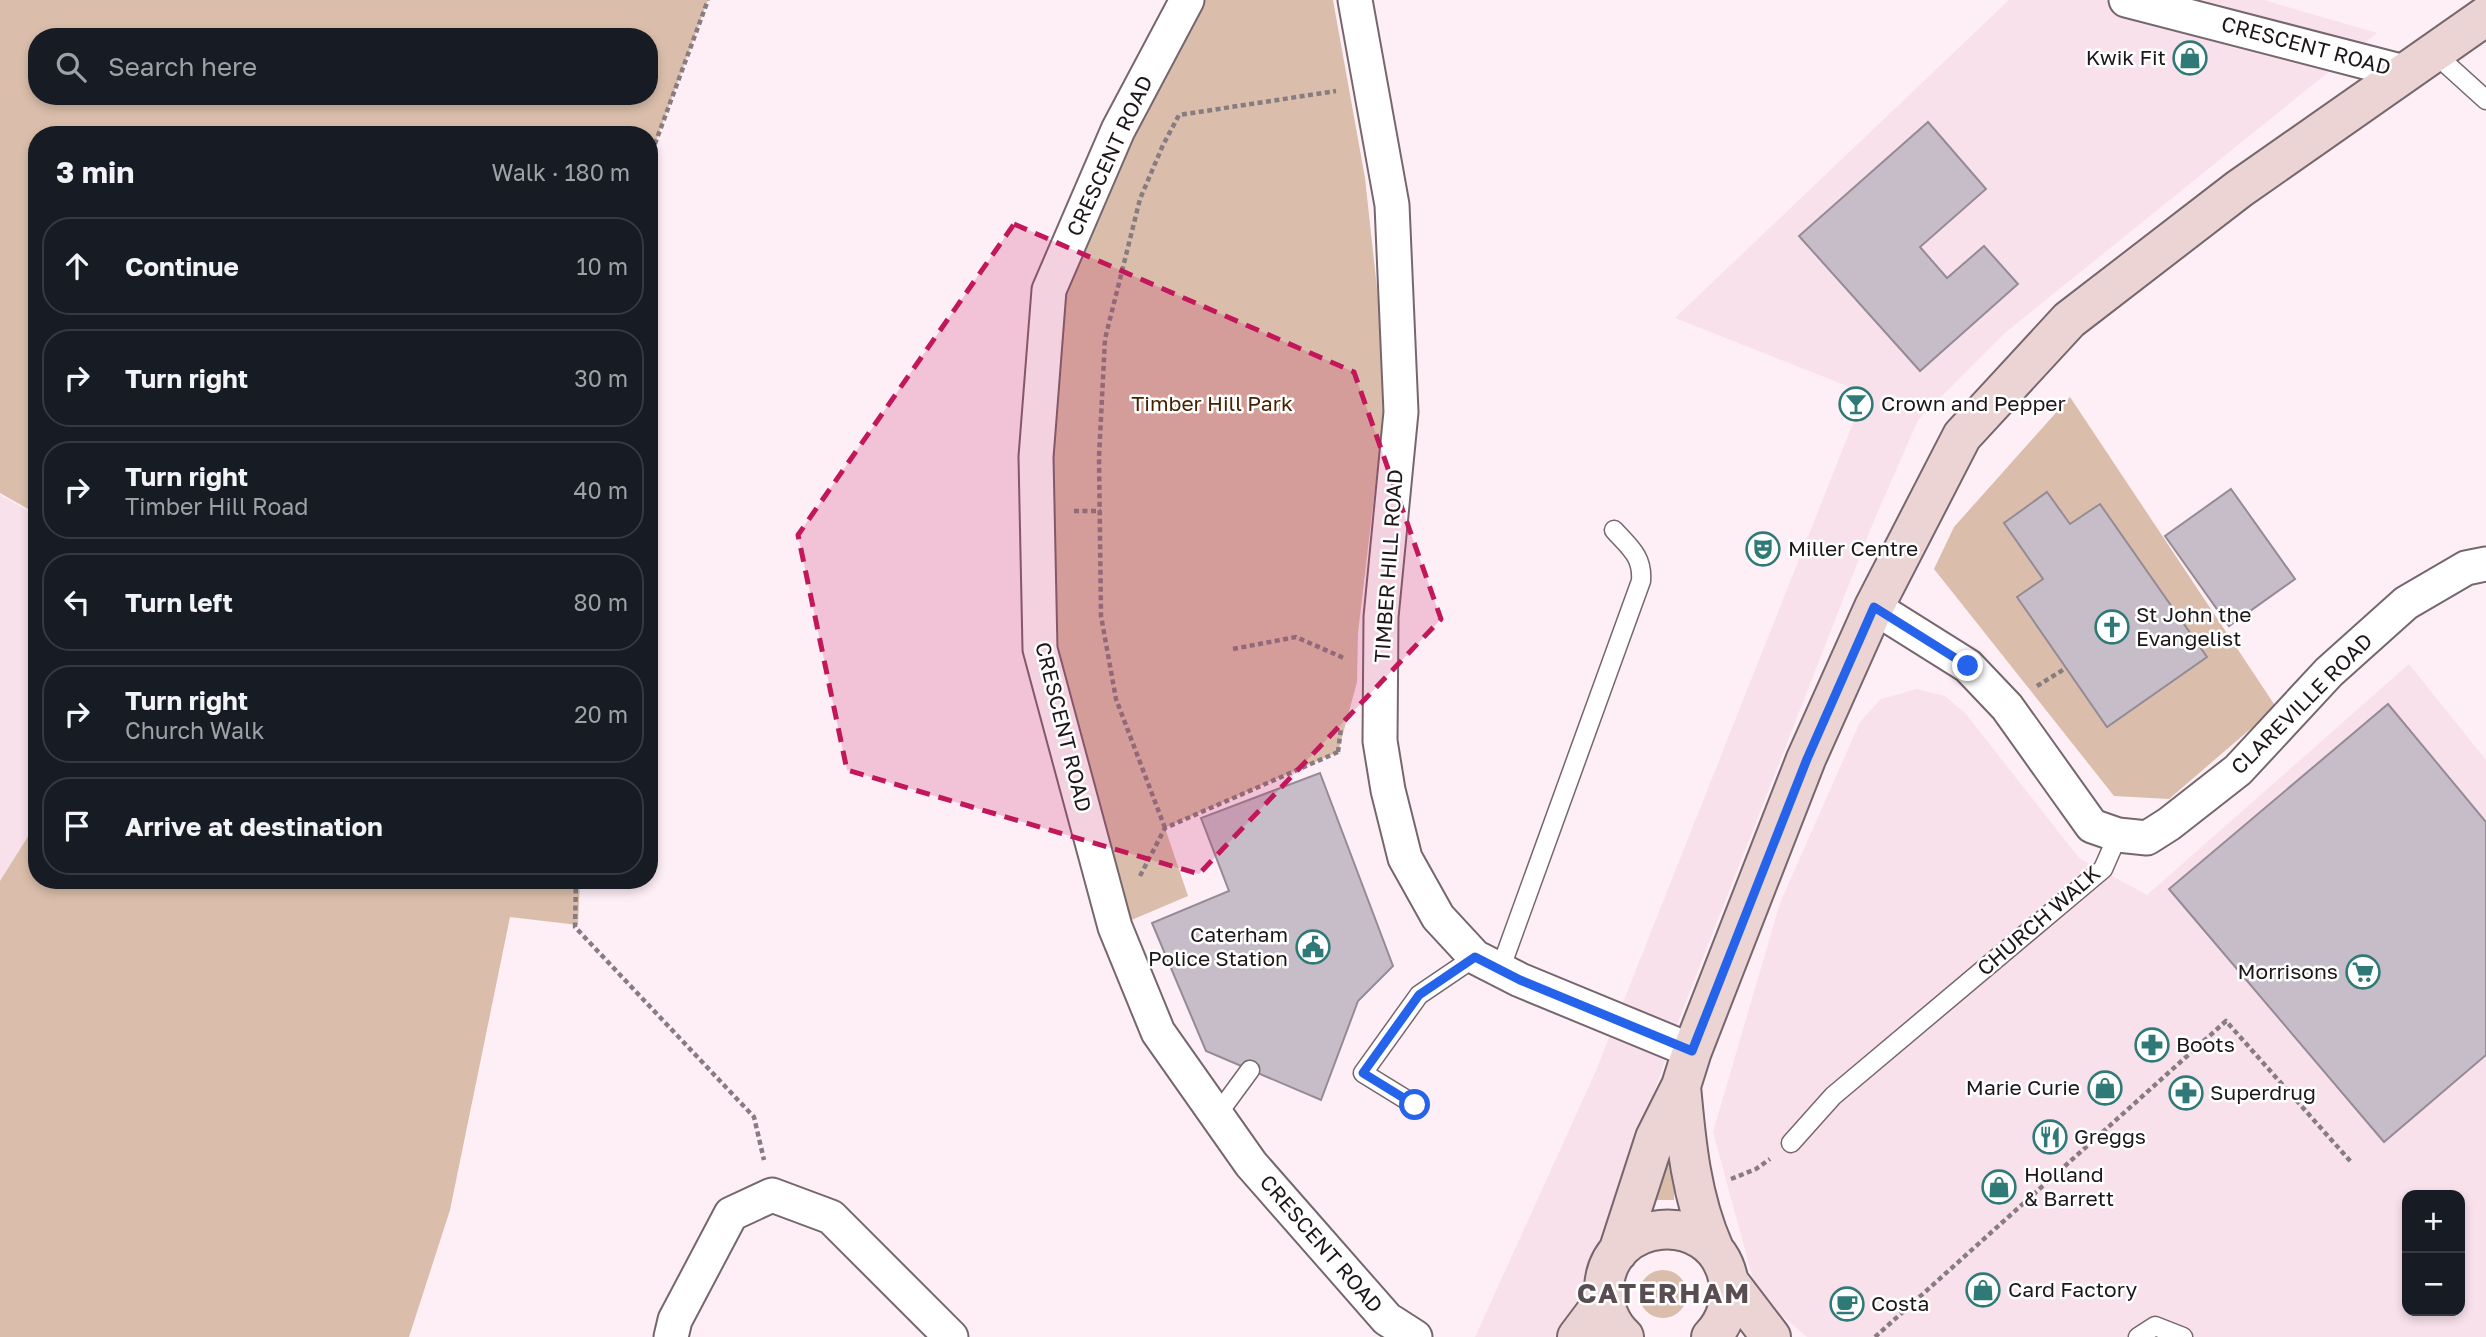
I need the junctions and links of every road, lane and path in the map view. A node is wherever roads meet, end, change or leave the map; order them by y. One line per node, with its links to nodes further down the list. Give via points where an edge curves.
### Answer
1 (708, 0): 9 (path)
2 (1187, 0): 23 (street, CRESCENT ROAD, via 1118,130 1049,290 1038,429 1040,649)
3 (1355, 0): 18 (street, TIMBER HILL ROAD, via 1392,205 1401,412 1381,617)
4 (2126, 0): 6 (street, CRESCENT ROAD)
5 (2486, 16): 6 (main road)
6 (2419, 62): 8 (lane); 12 (main road, via 2239,189 2069,320 1962,436)
7 (1343, 90): 20 (path, via 1179,115 1140,199 1105,339 1099,457 1101,617 1116,699)
8 (2486, 100)
9 (658, 136)
10 (1614, 530): 24 (lane, via 1639,558 1641,581)
11 (2486, 564): 21 (street, CLAREVILLE ROAD, via 2466,568 2406,603 2329,672 2238,770 2169,824 2147,838)
12 (1874, 607): 21 (street, via 1968,666 2007,707 2092,826); 25 (main road, via 1807,759)
13 (1233, 649): 14 (path, via 1296,637 1350,660)
14 (1351, 653)
15 (2066, 668): 16 (path)
16 (2040, 684)
17 (1341, 726): 19 (path)
18 (1380, 741): 19 (path); 24 (street, TIMBER HILL ROAD, via 1405,858 1438,917)
19 (1338, 752): 20 (path)
20 (1165, 828): 23 (path)
21 (2118, 835): 29 (lane, CHURCH WALK, via 2103,869 1833,1096)
22 (576, 889): 31 (path, via 575,927 754,1116)
23 (1115, 927): 28 (street, CRESCENT ROAD, via 1158,1032)
24 (1488, 963): 25 (street, TIMBER HILL ROAD); 27 (lane, via 1419,995 1363,1073)
25 (1687, 1068): 32 (main road, via 1655,1138); 33 (main road, via 1686,1141 1696,1200)
26 (1250, 1070): 28 (lane)
27 (1415, 1105)
28 (1217, 1115): 37 (street, CRESCENT ROAD, via 1251,1164 1387,1319)
29 (1791, 1143)
30 (2351, 1162): 42 (path, via 2226,1021)
31 (772, 1195): 35 (street, via 731,1214 675,1320); 36 (street, via 831,1217)
32 (1618, 1252): 33 (main road, via 1645,1232 1679,1229 1698,1236); 34 (main road, via 1605,1281)
33 (1721, 1265): 40 (main road, via 1729,1303 1724,1320); 41 (main road)
34 (1604, 1301): 38 (main road); 39 (main road)
35 (671, 1337)
36 (951, 1337)
37 (1415, 1337)
38 (1577, 1337)
39 (1624, 1337)
40 (1711, 1337)
41 (1771, 1337)
42 (1875, 1337)
43 (2138, 1337): 44 (lane, via 2155,1326)
44 (2183, 1337)

